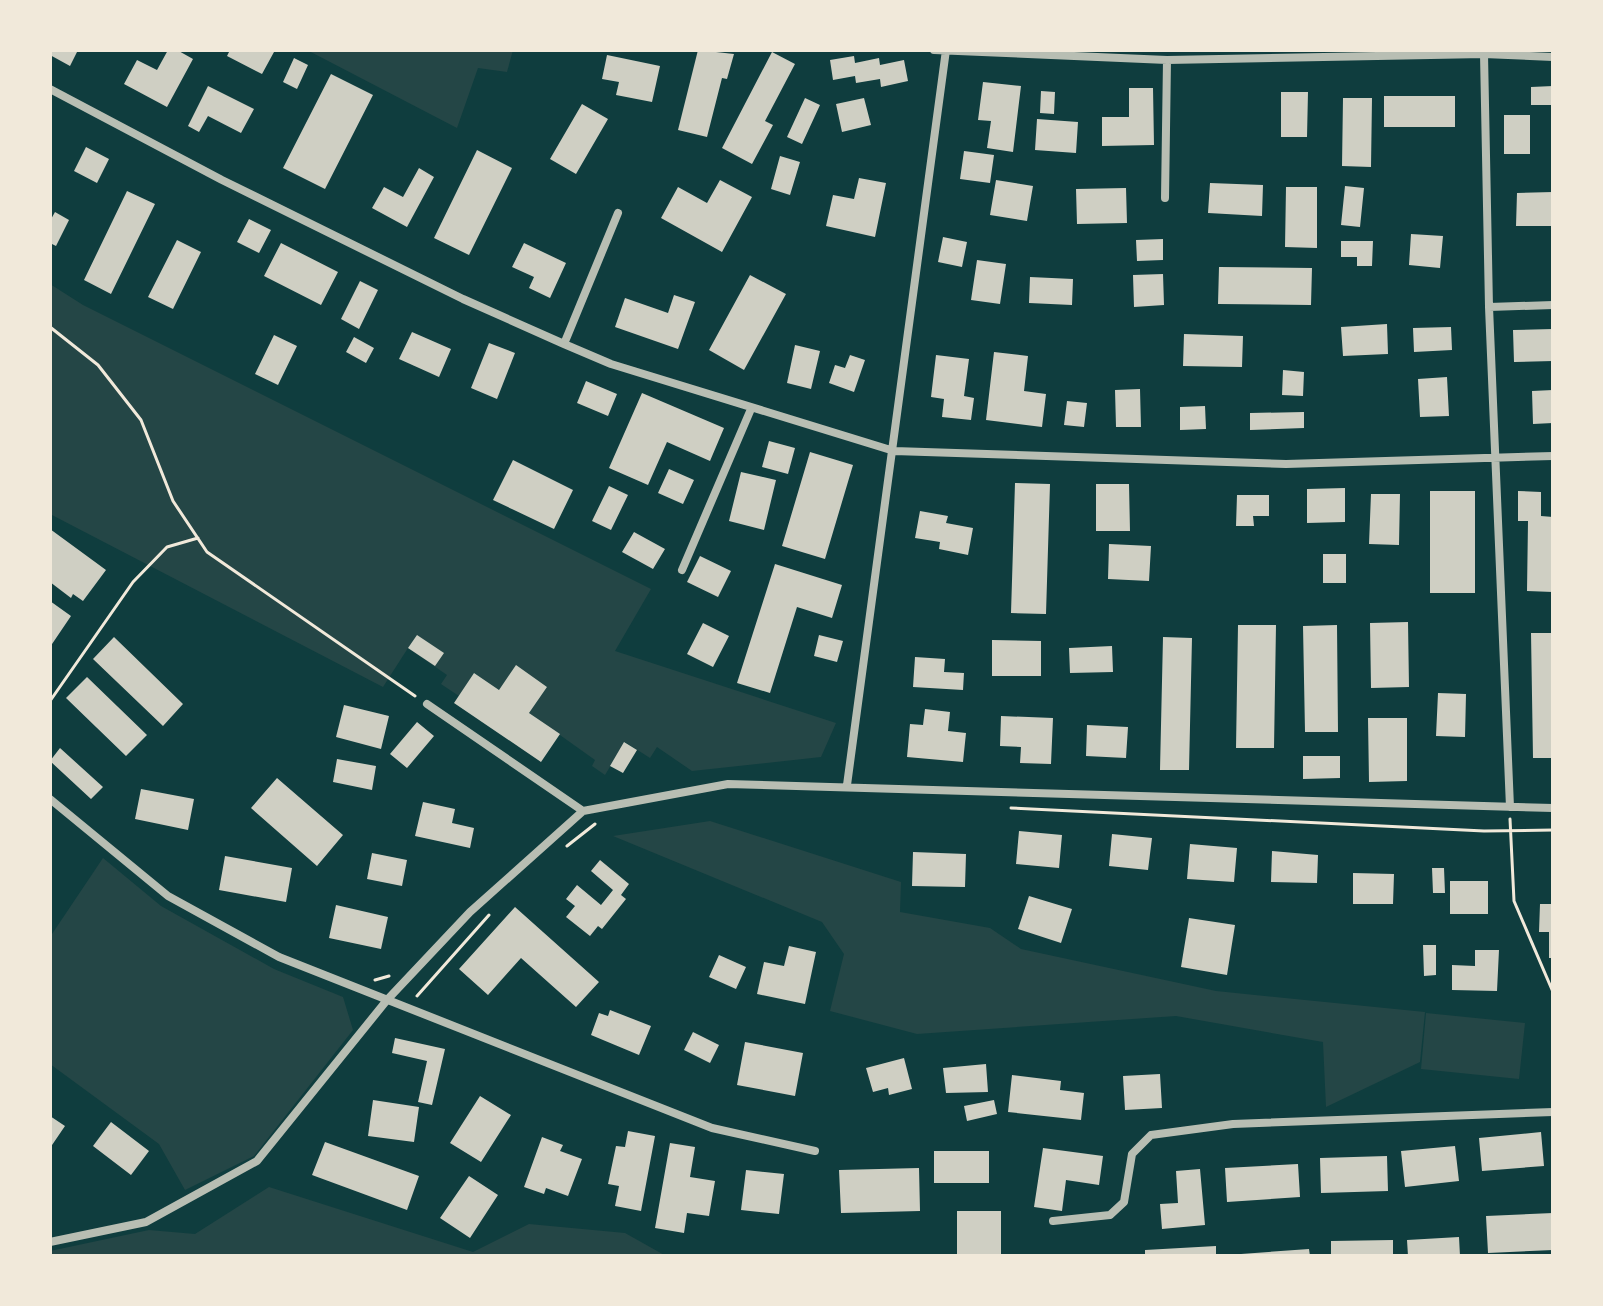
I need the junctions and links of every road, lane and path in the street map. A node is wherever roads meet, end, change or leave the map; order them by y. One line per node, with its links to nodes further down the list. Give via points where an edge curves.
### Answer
1 (934, 50): 2 (street)
2 (946, 51): 5 (street); 14 (street)
3 (1484, 54): 4 (street); 5 (street); 10 (street)
4 (1553, 57)
5 (1167, 60): 7 (street)
6 (50, 89): 12 (street, via 222,180)
7 (1165, 198)
8 (618, 213): 12 (street)
9 (1553, 305): 10 (street)
10 (1489, 307): 15 (street)
11 (50, 327): 17 (path, via 98,365 141,420 173,501)
12 (564, 344): 13 (street)
13 (751, 409): 14 (street); 18 (street)
14 (894, 451): 15 (street, via 1286,464); 21 (street)
15 (1496, 456): 16 (street); 23 (street)
16 (1553, 456)
17 (198, 538): 19 (path, via 167,547 133,582); 20 (path, via 207,552)
18 (682, 570)
19 (50, 701)
20 (427, 704): 26 (street)
21 (847, 785): 23 (street); 26 (street, via 728,784)
22 (50, 799): 36 (street, via 168,896 279,957)
23 (1510, 807): 25 (street); 29 (path)
24 (1007, 808): 29 (path)
25 (1553, 808)
26 (583, 811): 33 (street, via 470,912)
27 (600, 821): 30 (path)
28 (1553, 830): 29 (path)
29 (1510, 831): 35 (path, via 1514,901)
30 (565, 848)
31 (495, 909): 34 (path)
32 (372, 981): 33 (path, via 386,974)
33 (404, 983): 34 (path); 36 (street)
34 (421, 992): 37 (path)
35 (1553, 992)
36 (387, 1000): 37 (street); 41 (street, via 257,1161 146,1222)
37 (407, 1008): 39 (street, via 712,1128)
38 (1553, 1112): 40 (street, via 1233,1124 1151,1135 1132,1154 1124,1202 1110,1215)
39 (815, 1151)
40 (1053, 1221)
41 (50, 1242)

